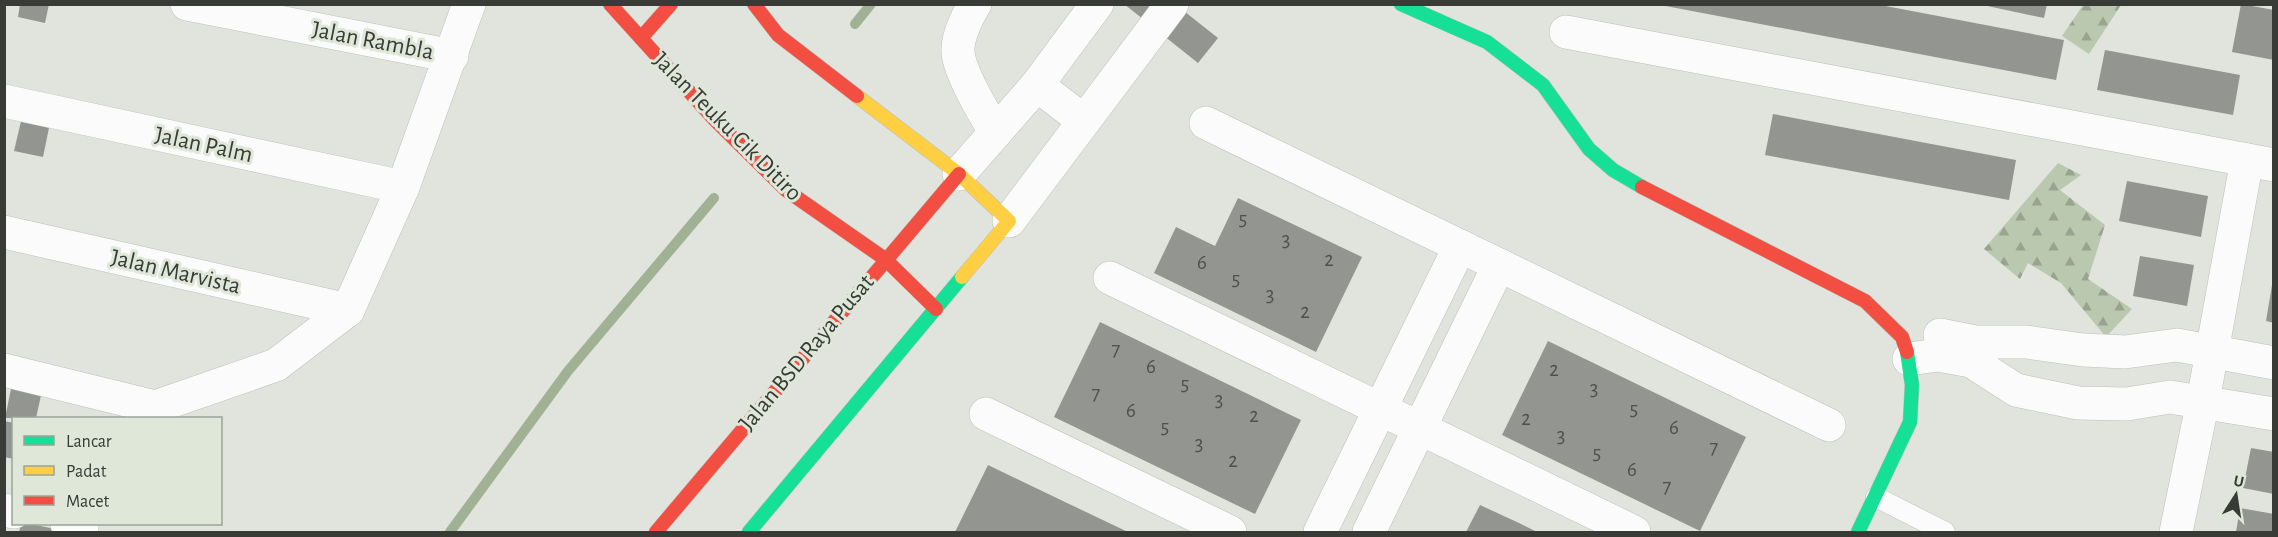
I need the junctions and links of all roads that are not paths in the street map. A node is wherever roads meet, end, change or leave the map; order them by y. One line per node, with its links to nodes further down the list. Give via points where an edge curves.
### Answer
1 (187, 4): 12 (street, Jalan Rambla)
2 (469, 4): 12 (street)
3 (610, 4): 11 (main road, Jalan Teuku Cik Ditiro)
4 (671, 4): 11 (main road)
5 (754, 4): 19 (main road, via 778,35)
6 (975, 4): 17 (street, via 958,52 978,106)
7 (1097, 4): 13 (street)
8 (1172, 4): 15 (street)
9 (1401, 4): 30 (main road, via 1487,42 1543,85 1589,148 1613,170 1864,301)
10 (1566, 32): 18 (street)
11 (640, 38): 24 (main road, Jalan Teuku Cik Ditiro, via 786,190)
12 (452, 56): 20 (street)
13 (1037, 85): 15 (street); 17 (street)
14 (4, 101): 20 (street, Jalan Palm)
15 (1084, 121): 21 (street)
16 (1206, 123): 23 (street)
17 (996, 132): 19 (street)
18 (2260, 163): 31 (street)
19 (959, 174): 21 (main road); 24 (main road, Jalan BSD Raya Pusat)
20 (403, 187): 28 (street)
21 (1009, 221): 27 (main road)
22 (4, 232): 28 (street, Jalan Marvista)
23 (1460, 246): 25 (street); 36 (street)
24 (885, 259): 27 (main road, Jalan Teuku Cik Ditiro); 43 (main road, Jalan BSD Raya Pusat)
25 (1499, 265): 40 (street); 41 (street)
26 (1110, 278): 36 (street)
27 (936, 309): 44 (main road)
28 (348, 310): 37 (street, via 276,365)
29 (2026, 342): 30 (street, via 1976,342 1938,334); 31 (street, via 2115,352 2177,345); 34 (street)
30 (1906, 348): 34 (street, via 1971,361); 42 (main road, via 1912,385 1910,422)
31 (2212, 351): 32 (street); 35 (street)
32 (2274, 363)
33 (4, 370): 37 (street)
34 (2016, 390): 35 (street, via 2078,403 2127,404 2170,397)
35 (2203, 401): 39 (street); 51 (street)
36 (1380, 409): 41 (street); 46 (street)
37 (151, 413)
38 (986, 414): 45 (street)
39 (2274, 414)
40 (1829, 425)
41 (1420, 428): 47 (street); 48 (street)
42 (1876, 497): 49 (main road); 50 (lane)
43 (656, 532)
44 (749, 532)
45 (1230, 532)
46 (1320, 532)
47 (1369, 532)
48 (1634, 532)
49 (1858, 532)
50 (1945, 532)
51 (2176, 532)

